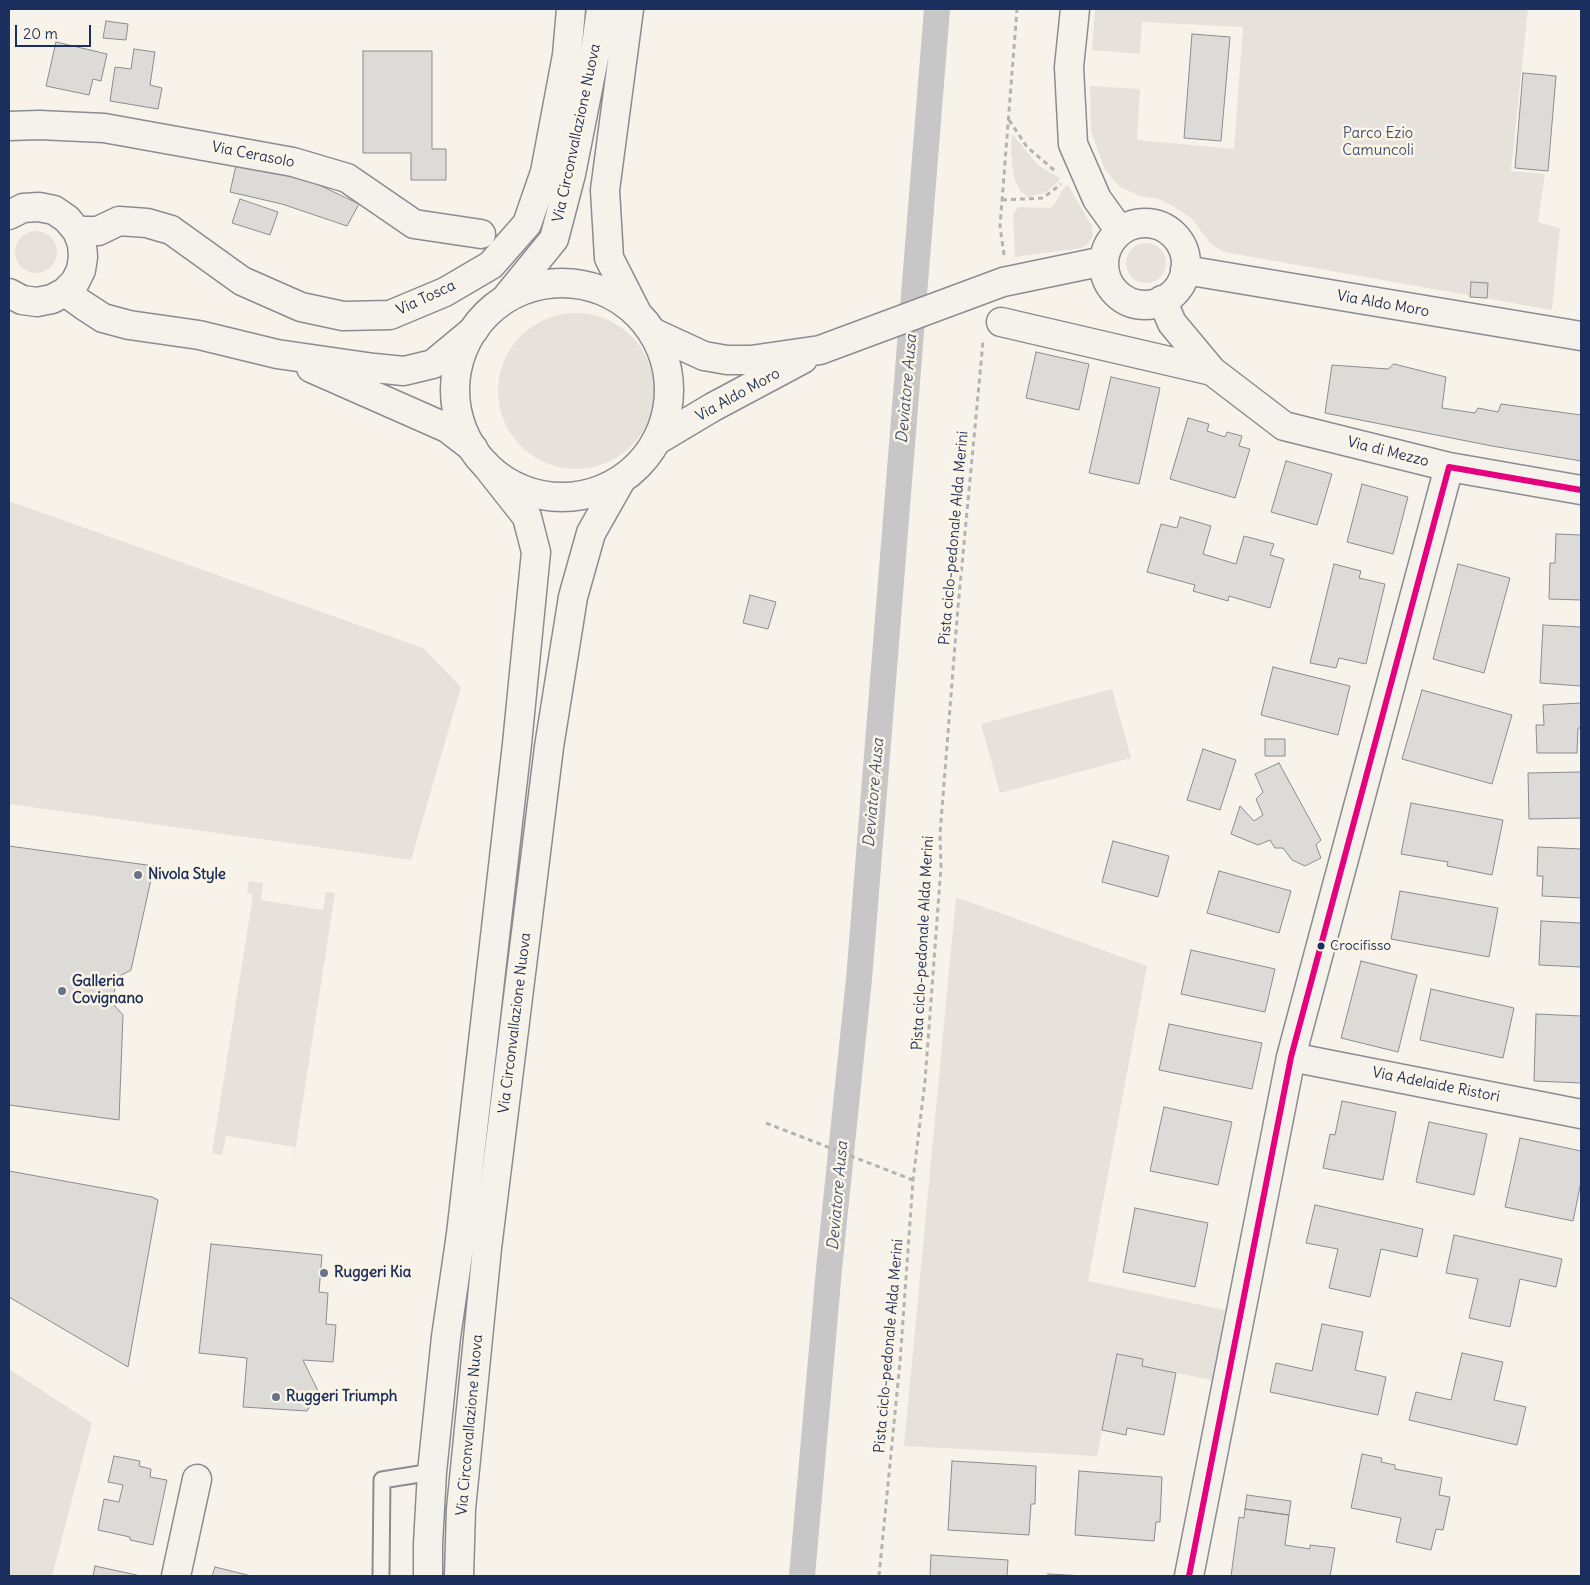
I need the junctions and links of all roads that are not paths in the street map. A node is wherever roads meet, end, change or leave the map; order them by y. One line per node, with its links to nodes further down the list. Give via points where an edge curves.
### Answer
1 (572, 9): 7 (street, Via Tosca, via 567,55 545,172 527,224 491,265 445,292 390,315 343,316 301,307 242,281 171,230 147,223 119,221 98,231)
2 (601, 9): 14 (street, Via Circonvallazione Nuova, via 571,174 554,239)
3 (629, 9): 17 (street, Via Circonvallazione Nuova, via 605,190 609,258)
4 (1075, 9): 8 (street, via 1069,67 1073,144 1097,199)
5 (9, 126): 9 (street, Via Cerasolo, via 104,128 293,162 347,178 414,224)
6 (9, 214): 7 (street, via 24,208 54,210)
7 (77, 231): 12 (street, via 82,244 81,270)
8 (1120, 231): 10 (street, via 1106,250); 11 (street, via 1146,223 1171,232 1185,256)
9 (481, 234)
10 (1104, 261): 15 (street, via 1109,284 1127,300 1138,304); 20 (street, via 1003,282)
11 (1185, 270): 15 (street, via 1181,283); 19 (street, Via Aldo Moro)
12 (65, 292): 13 (street, via 37,302 22,300); 21 (street, via 103,318 199,335)
13 (9, 293)
14 (504, 300): 17 (street, via 542,285 564,283 584,286 623,302); 18 (street)
15 (1162, 300): 22 (street, Via di Mezzo, via 1172,323)
16 (1001, 322): 22 (street, Via di Mezzo)
17 (645, 324): 20 (street, via 704,356 727,360 751,360); 23 (street, Via Circonvallazione Nuova, via 661,349 669,386 664,424)
18 (474, 330): 21 (street, via 433,364 404,371); 24 (street, via 464,348 455,389 463,430)
19 (1581, 336)
20 (820, 350): 23 (street, Via Aldo Moro)
21 (277, 354): 24 (street, via 447,428)
22 (1212, 371): 25 (street, Via di Mezzo, via 1284,426)
23 (656, 441): 26 (street, via 647,456)
24 (479, 457): 26 (street, via 502,478 540,495 582,496); 30 (street, Via Circonvallazione Nuova, via 527,518 536,552 517,744)
25 (1449, 467): 27 (street, Via di Mezzo); 28 (street)
26 (621, 480): 35 (street, Via Circonvallazione Nuova, via 591,533 573,597 549,747 485,1268 461,1509)
27 (1581, 490)
28 (1291, 1057): 29 (street, Via Adelaide Ristori); 36 (street)
29 (1581, 1114)
30 (432, 1472): 33 (lane, via 382,1480); 34 (street, Via Circonvallazione Nuova)
31 (198, 1479): 32 (street)
32 (176, 1576)
33 (381, 1576)
34 (428, 1576)
35 (458, 1576)
36 (1190, 1576)

